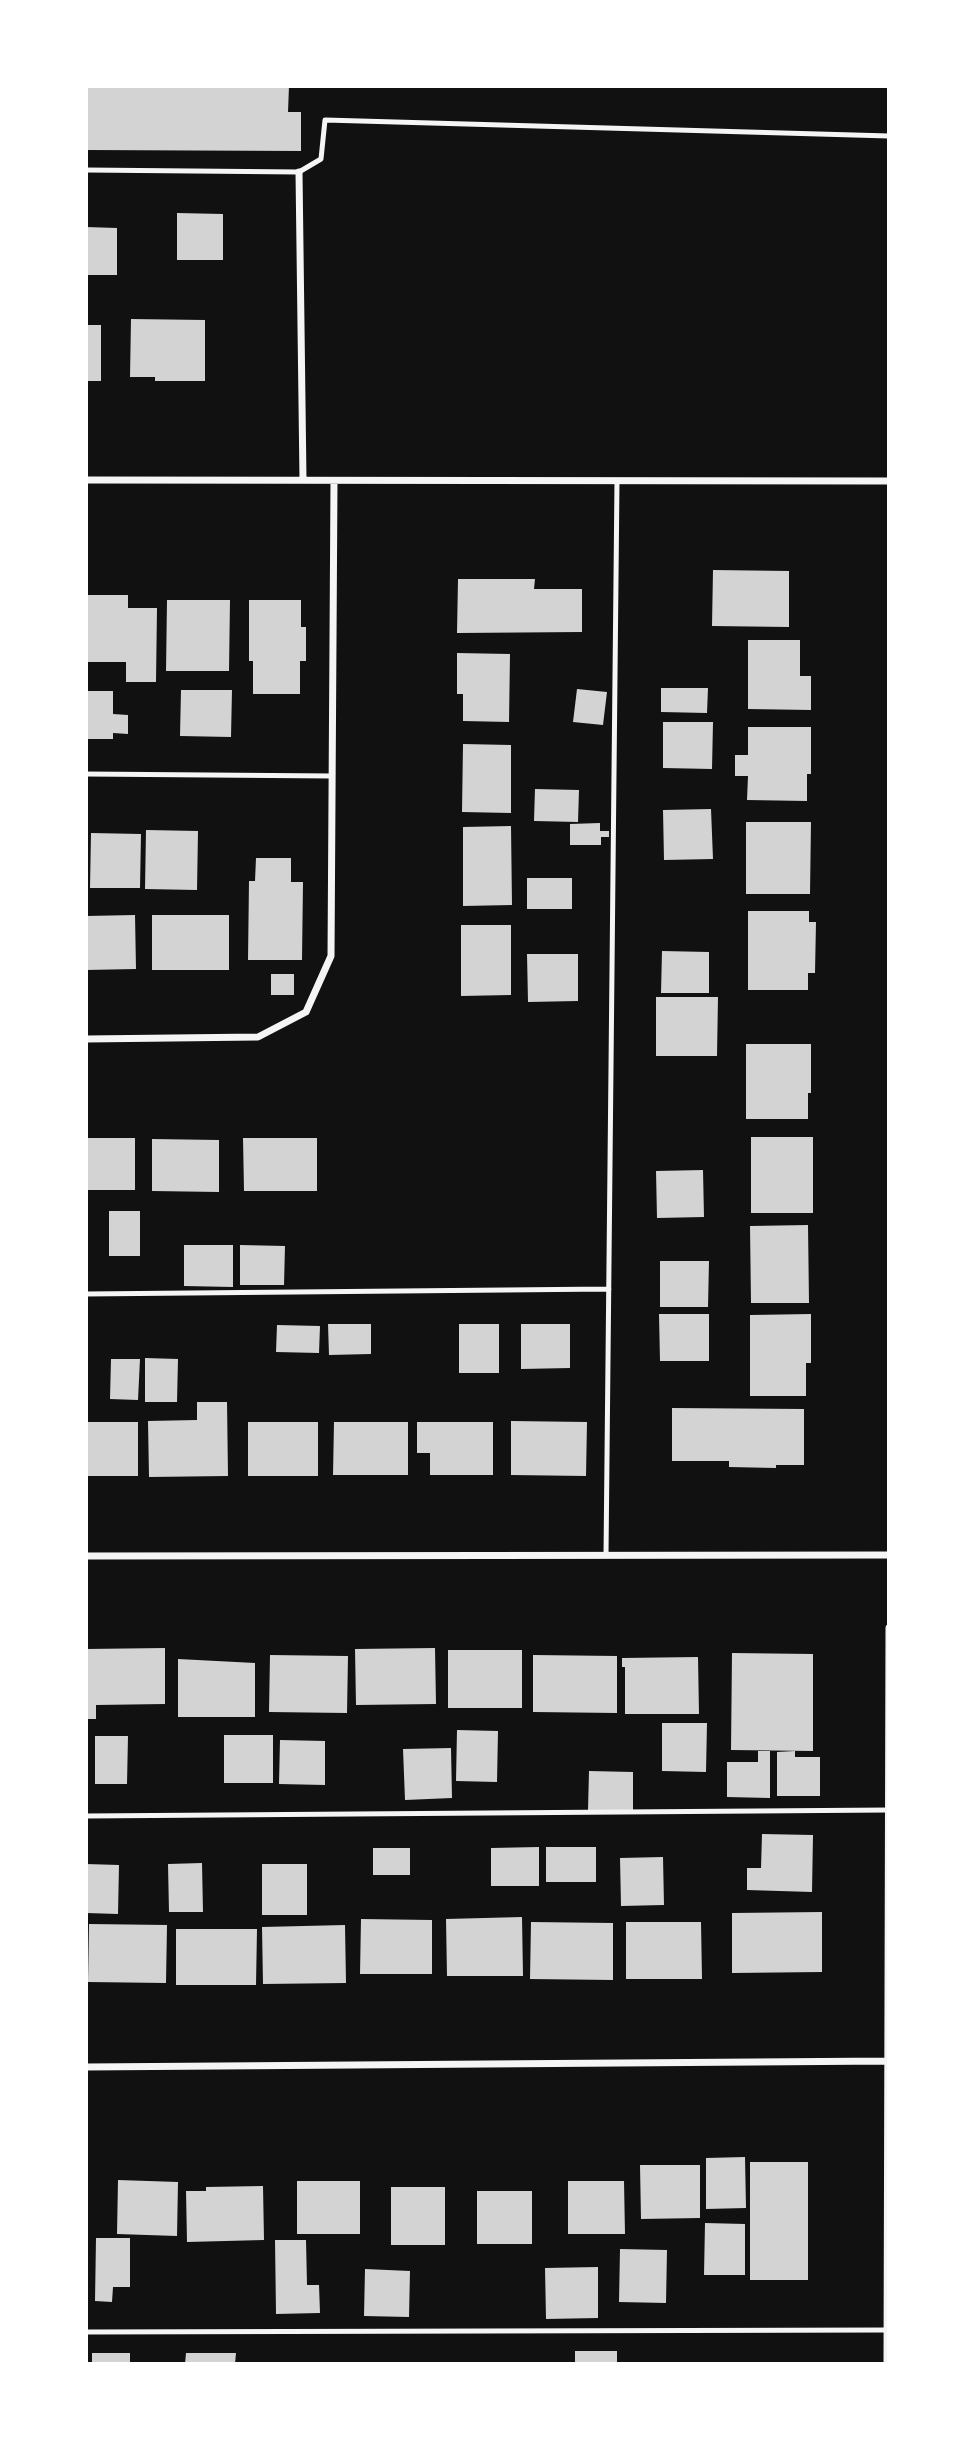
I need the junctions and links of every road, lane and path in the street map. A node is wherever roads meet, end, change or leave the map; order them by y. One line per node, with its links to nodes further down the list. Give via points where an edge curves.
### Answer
1 (889, 136): 3 (lane, via 325,120 321,159)
2 (86, 170): 3 (lane)
3 (299, 172): 5 (street)
4 (86, 480): 5 (street)
5 (303, 480): 6 (street)
6 (334, 481): 7 (street); 10 (street)
7 (617, 481): 8 (street); 12 (lane)
8 (889, 481)
9 (86, 774): 10 (lane)
10 (332, 776): 11 (street, via 331,956 306,1012 258,1037)
11 (86, 1039)
12 (609, 1289): 13 (lane); 14 (lane)
13 (86, 1294)
14 (606, 1555): 15 (street); 16 (street)
15 (889, 1555)
16 (86, 1556)
17 (889, 1628): 18 (street)
18 (889, 1810): 19 (lane); 20 (street)
19 (86, 1816)
20 (888, 2061): 21 (street); 22 (street)
21 (86, 2067)
22 (887, 2330): 23 (lane); 24 (street)
23 (86, 2332)
24 (887, 2364)

